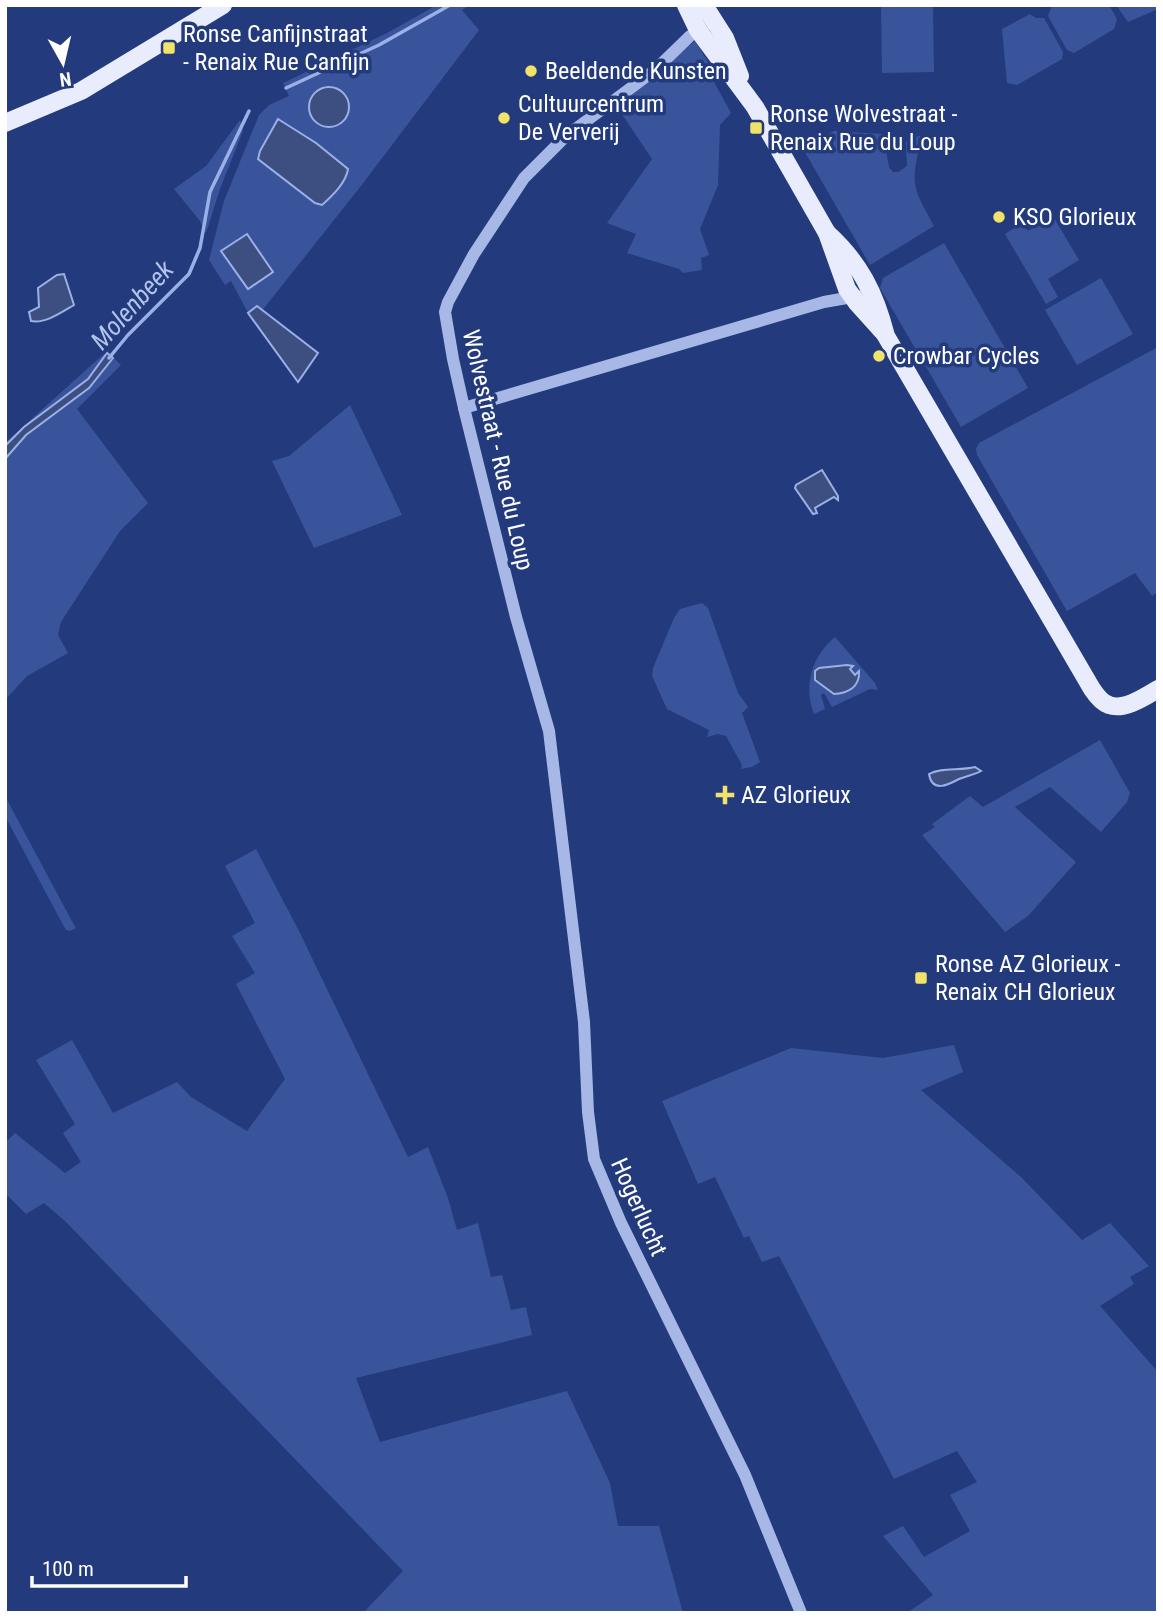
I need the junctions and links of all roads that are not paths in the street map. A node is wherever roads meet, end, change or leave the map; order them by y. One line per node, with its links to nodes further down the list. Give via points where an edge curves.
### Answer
1 (223, 5): 7 (main road, via 90,86)
2 (686, 5): 5 (main road)
3 (704, 5): 4 (main road)
4 (716, 24): 5 (street, Wolvestraat - Rue du Loup); 6 (main road)
5 (698, 30): 6 (main road); 12 (street, Wolvestraat - Rue du Loup, via 655,70 543,157 510,197 474,254 445,312)
6 (746, 92): 8 (main road)
7 (5, 123)
8 (827, 233): 9 (main road); 10 (main road)
9 (864, 278): 10 (street, via 848,275); 10 (street, via 861,295); 11 (main road)
10 (848, 289): 11 (main road); 12 (street, via 824,302)
11 (887, 335): 13 (main road, via 1087,681 1107,705 1134,702)
12 (464, 408): 14 (street, Wolvestraat - Rue du Loup)
13 (1158, 689)
14 (541, 703): 15 (street, Hogerlucht, via 549,731 572,911 594,1159 745,1475)
15 (801, 1613)

